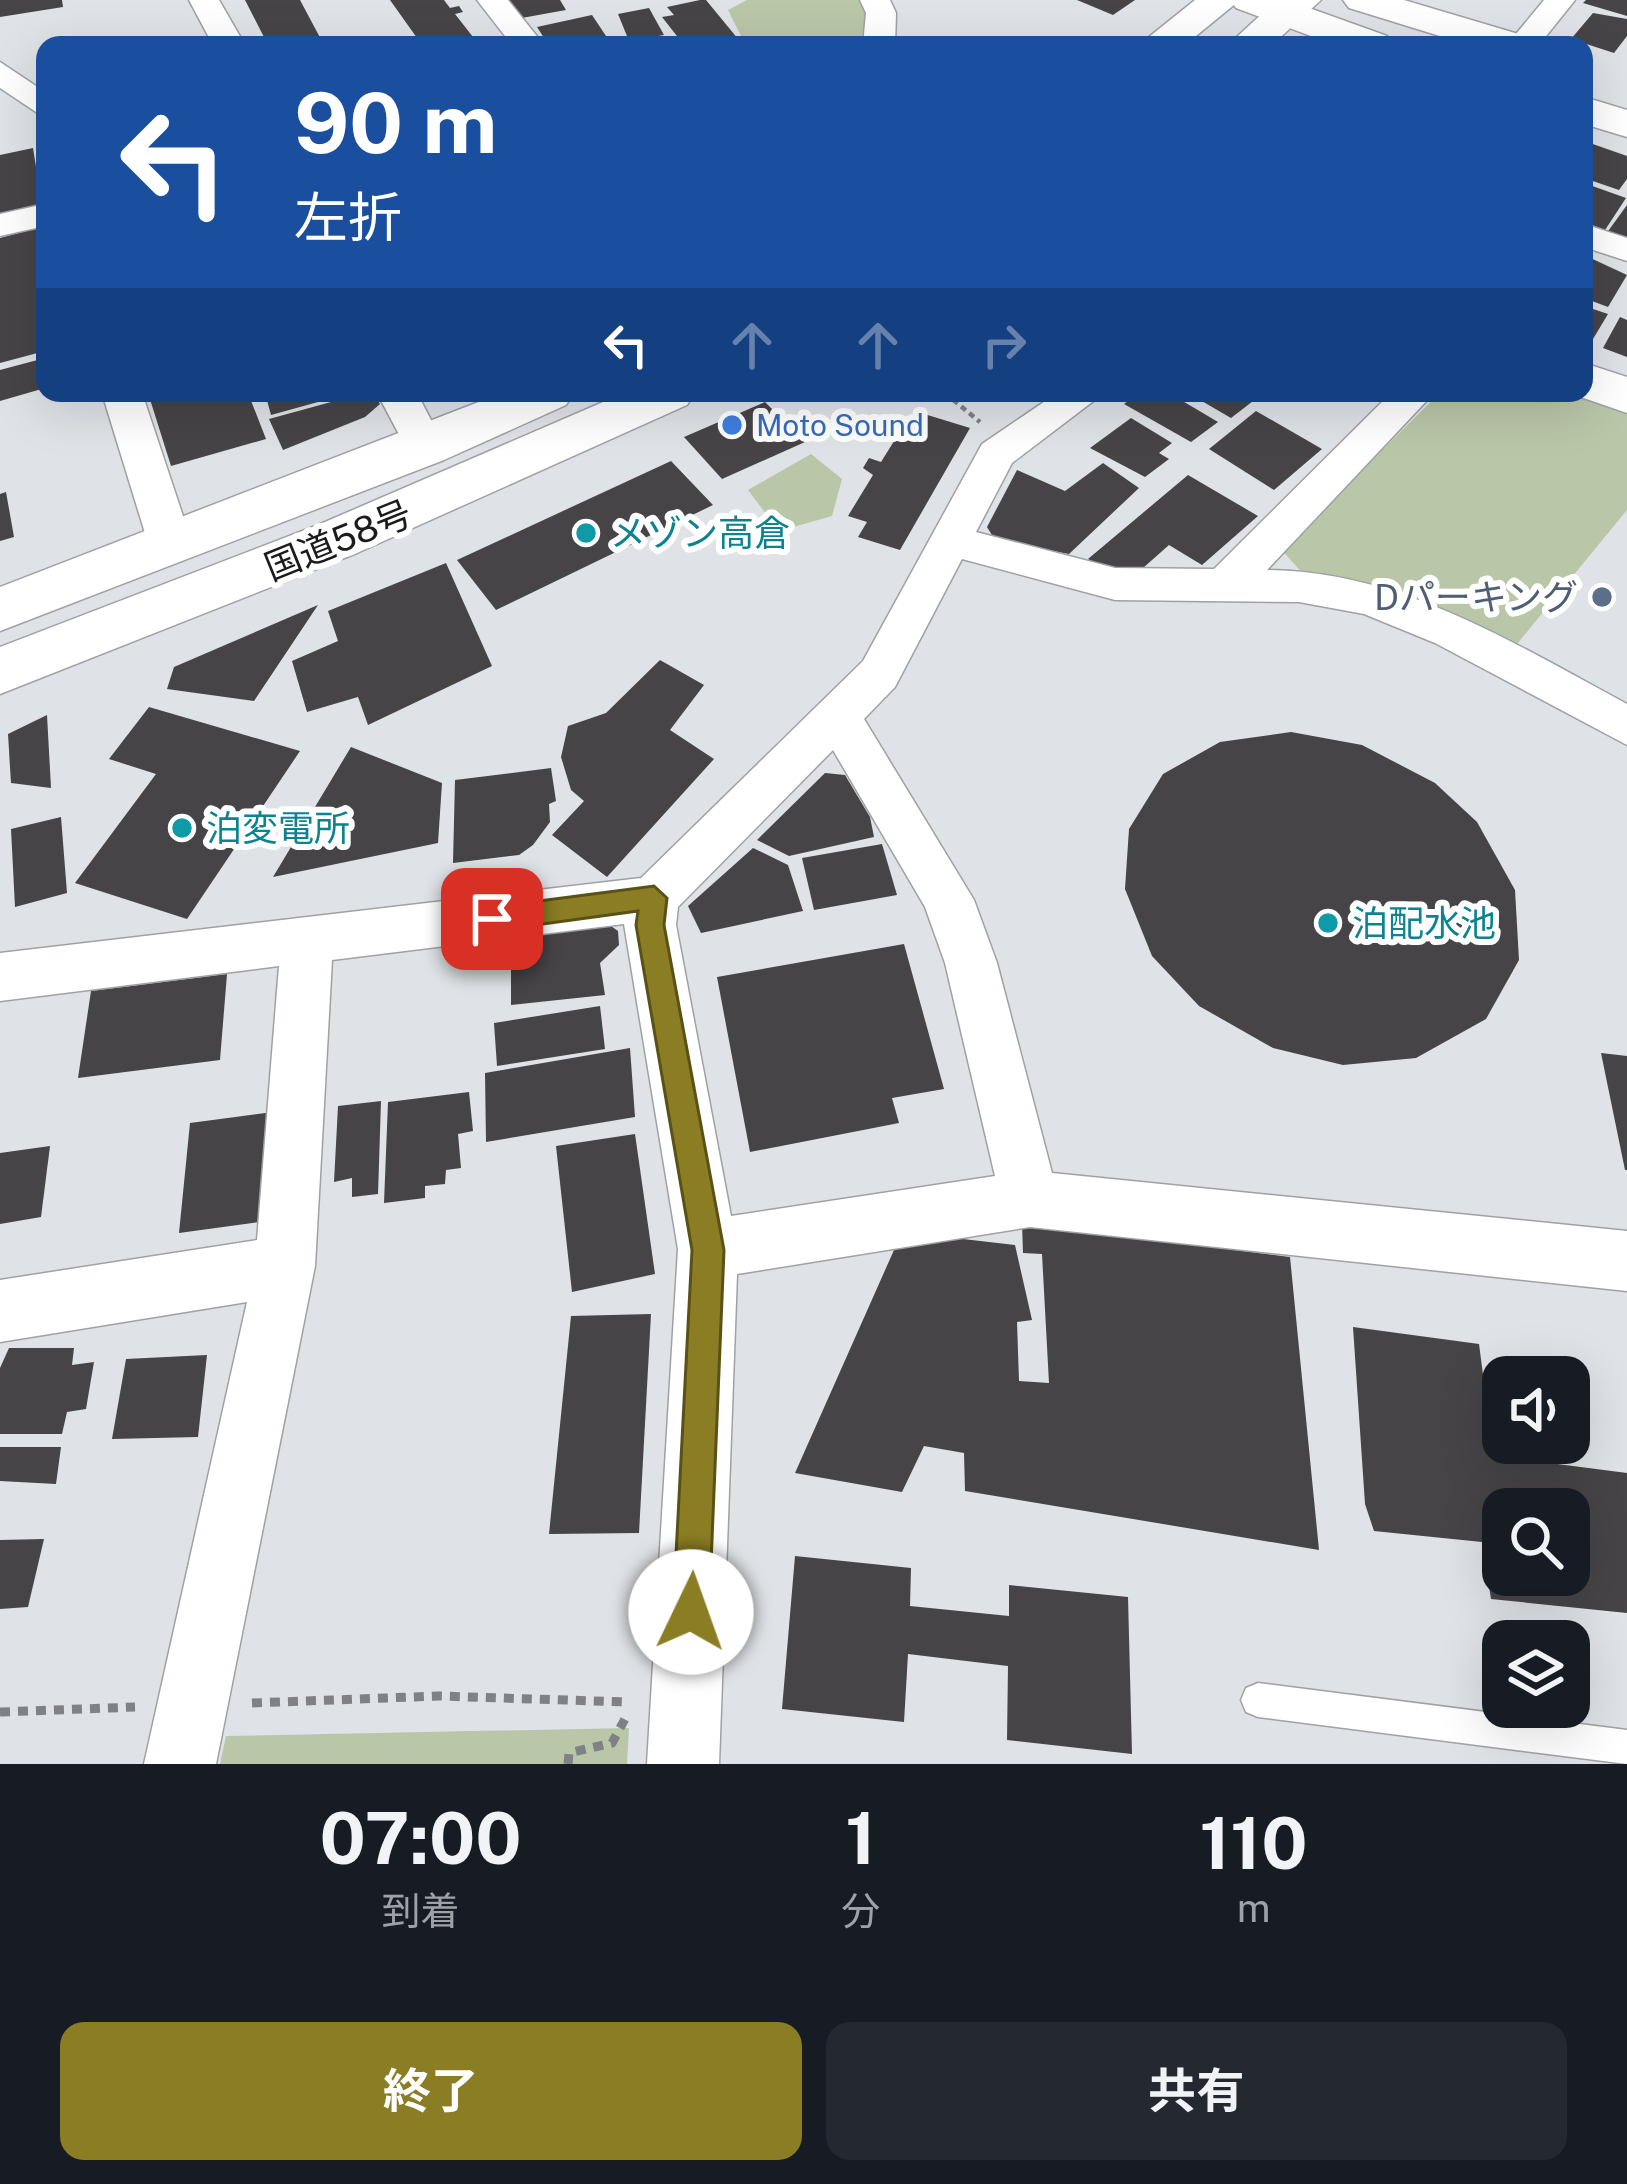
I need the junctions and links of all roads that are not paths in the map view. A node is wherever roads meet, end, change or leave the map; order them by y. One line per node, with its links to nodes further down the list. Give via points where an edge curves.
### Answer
1 (204, 0): 8 (street)
2 (492, 0): 9 (street)
3 (875, 0): 10 (street)
4 (1220, 0): 11 (main road)
5 (1363, 0): 14 (main road)
6 (1560, 0): 15 (street)
7 (1278, 5): 12 (main road); 13 (main road)
8 (225, 36)
9 (521, 36)
10 (880, 36)
11 (1172, 36)
12 (1255, 36)
13 (1352, 36)
14 (1481, 36)
15 (1530, 36)
16 (0, 72): 17 (street)
17 (36, 98)
18 (1593, 113): 19 (main road)
19 (1627, 124)
20 (36, 217): 21 (street)
21 (0, 226)
22 (1593, 238): 23 (street)
23 (1627, 250)
24 (1593, 383): 25 (main road)
25 (1627, 396)
26 (125, 402): 34 (street)
27 (402, 402): 32 (street)
28 (528, 402): 32 (main road, 国道58号)
29 (649, 402): 37 (main road, 国道58号, via 413,509)
30 (1071, 402): 33 (street, via 996,454)
31 (1405, 402): 35 (street)
32 (425, 447): 34 (main road, 国道58号)
33 (952, 541): 35 (street, via 1115,584); 38 (street, via 879,674)
34 (171, 546): 36 (main road, 国道58号)
35 (1227, 583): 39 (street, via 1371,599)
36 (0, 610)
37 (0, 671)
38 (836, 714): 40 (street); 43 (street, via 948,900)
39 (1627, 725)
40 (654, 898): 41 (street); 44 (street, via 650,925)
41 (307, 942): 42 (street); 46 (street)
42 (0, 977)
43 (1030, 1199): 44 (street); 45 (street)
44 (708, 1250): 51 (street)
45 (1627, 1262)
46 (285, 1266): 47 (street); 49 (street)
47 (0, 1311)
48 (1258, 1700): 50 (lane)
49 (185, 1734)
50 (1627, 1748)
51 (683, 1764)

